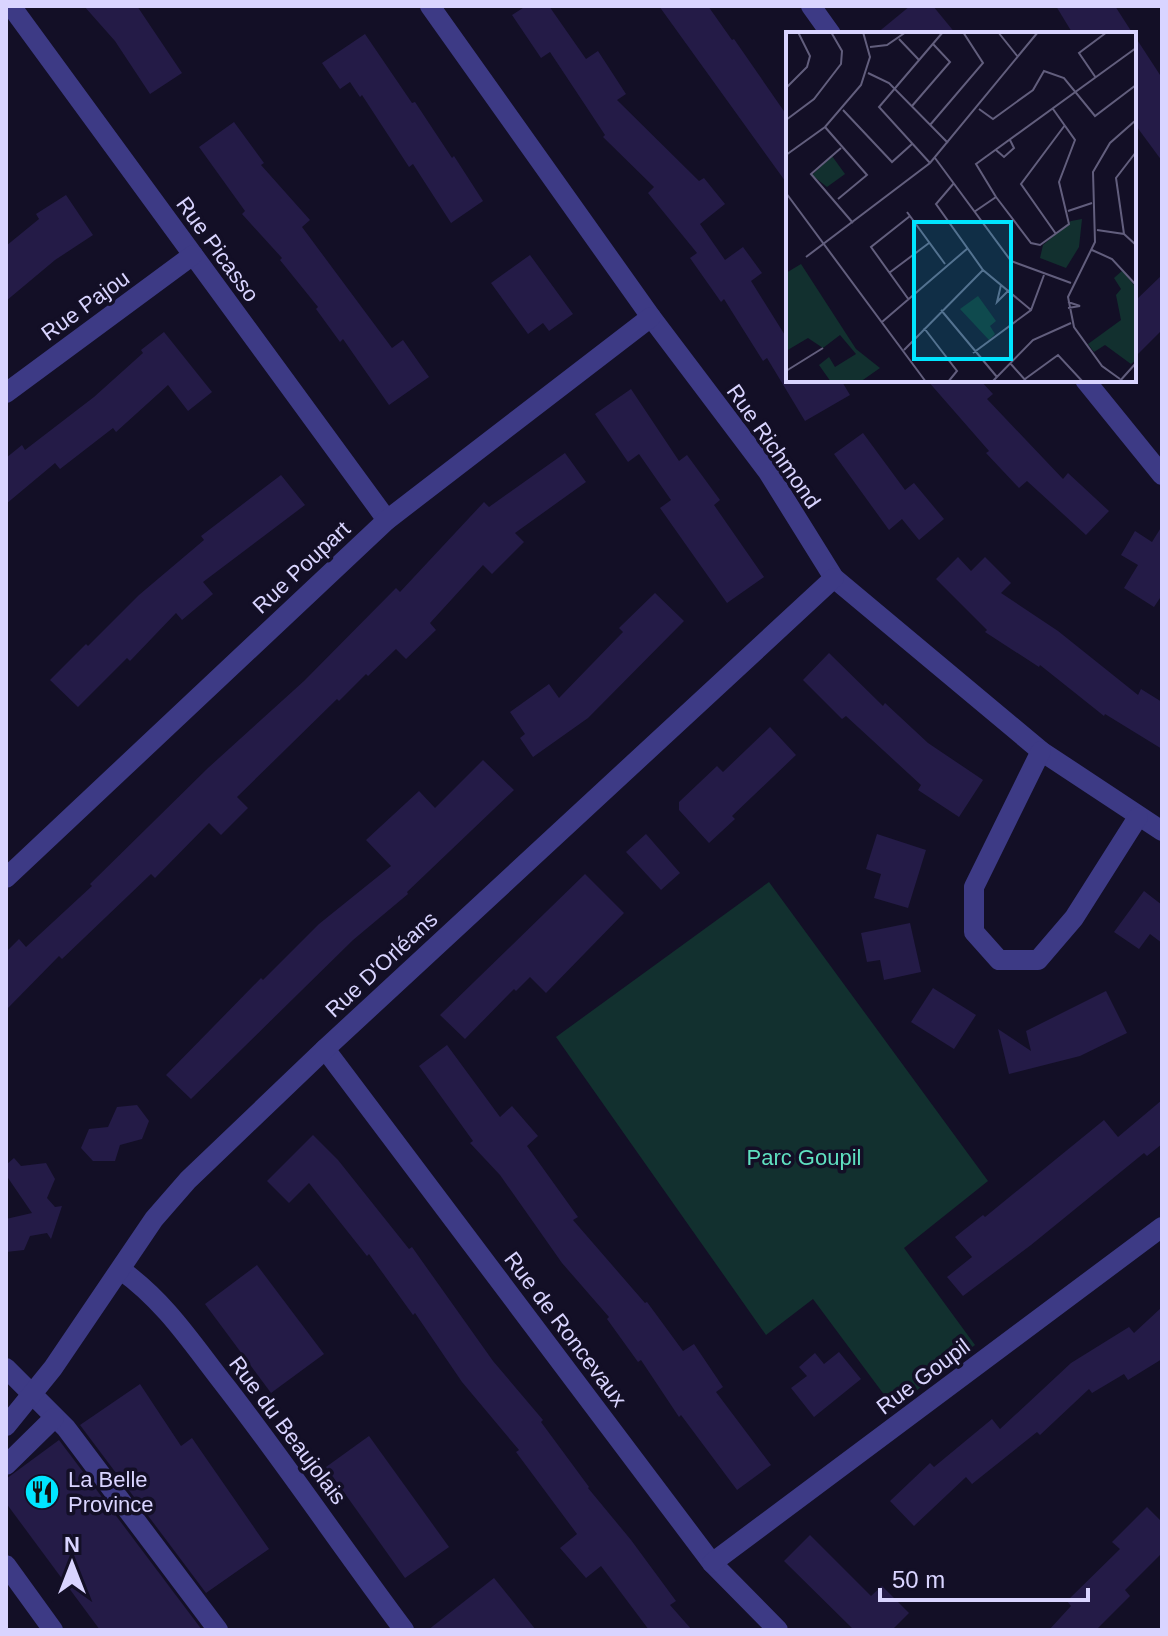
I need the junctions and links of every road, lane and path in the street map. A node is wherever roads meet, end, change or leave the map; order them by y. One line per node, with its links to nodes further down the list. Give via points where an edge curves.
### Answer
1 (11, 6): 5 (street, Rue Picasso)
2 (430, 6): 6 (street, Rue Richmond)
3 (811, 6): 4 (street)
4 (830, 32)
5 (193, 255): 8 (street, Rue Pajou); 10 (street, Rue Picasso)
6 (651, 317): 10 (street, Rue Poupart); 11 (street, Rue Richmond, via 768,472)
7 (1087, 382): 9 (street)
8 (6, 393)
9 (1162, 475)
10 (387, 520): 15 (street, Rue Poupart)
11 (834, 578): 12 (street, Rue Richmond); 16 (street, Rue D'Orléans)
12 (1041, 751): 13 (street, Rue Richmond); 13 (street, via 974,887 974,932 999,960 1038,960 1074,918)
13 (1138, 817): 14 (street, Rue Richmond)
14 (1162, 831)
15 (6, 878)
16 (325, 1049): 18 (street, Rue D'Orléans, via 177,1192); 24 (street, Rue de Roncevaux)
17 (1162, 1227): 24 (street, Rue Goupil)
18 (121, 1270): 20 (street, Rue D'Orléans); 28 (street, Rue du Beaujolais, via 166,1309)
19 (6, 1368): 20 (street)
20 (32, 1396): 21 (street); 22 (street, Rue D'Orléans)
21 (54, 1418): 23 (street); 27 (street)
22 (6, 1426)
23 (6, 1465)
24 (712, 1563): 29 (street, Rue de Roncevaux)
25 (6, 1565): 26 (street)
26 (53, 1630)
27 (218, 1630)
28 (404, 1630)
29 (778, 1630)

